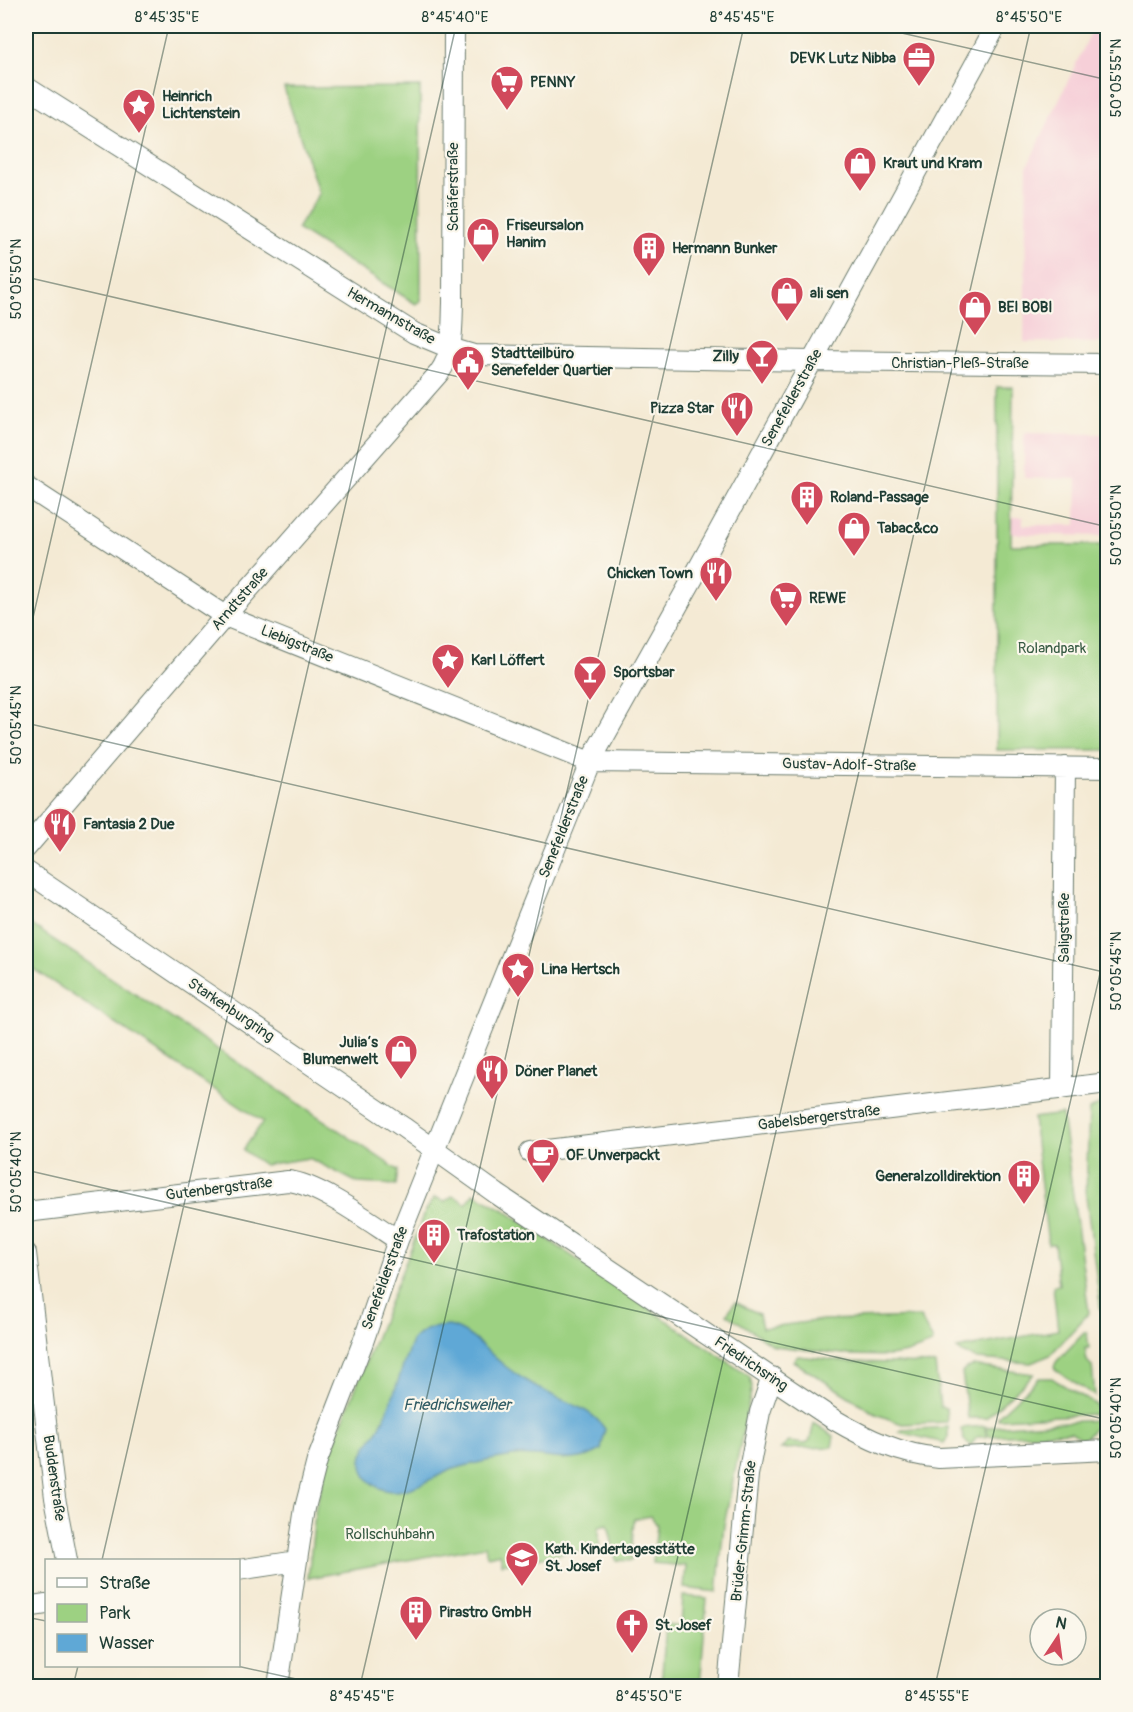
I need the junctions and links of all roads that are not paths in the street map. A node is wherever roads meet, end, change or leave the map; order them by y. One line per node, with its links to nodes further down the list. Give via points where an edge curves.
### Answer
1 (454, 26): 4 (street, Schäferstraße)
2 (996, 26): 5 (street, Senefelderstraße)
3 (26, 87): 4 (street, Hermannstraße, via 414,333)
4 (450, 348): 5 (street, Hermannstraße, via 474,355); 8 (street, Arndtstraße, via 448,360 439,373)
5 (812, 361): 6 (street, Christian-Pleß-Straße); 9 (street, Senefelderstraße)
6 (1107, 364)
7 (26, 486): 8 (street, Liebigstraße)
8 (225, 616): 9 (street, Liebigstraße); 12 (street, Arndtstraße)
9 (590, 762): 10 (street, Gustav-Adolf-Straße); 16 (street, Senefelderstraße)
10 (1065, 767): 11 (street, Gustav-Adolf-Straße); 15 (street, Saligstraße)
11 (1107, 768)
12 (26, 848)
13 (26, 871): 16 (street, Starkenburgring)
14 (1107, 1083): 15 (street, Gabelsbergerstraße)
15 (1062, 1089): 17 (street, Gabelsbergerstraße)
16 (436, 1149): 19 (street, Senefelderstraße); 21 (street, Friedrichsring)
17 (530, 1152)
18 (26, 1212): 19 (street, Gutenbergstraße, via 288,1181 315,1188)
19 (398, 1240): 24 (street, Senefelderstraße, via 310,1483)
20 (26, 1253): 23 (street, Buddenstraße, via 55,1498)
21 (772, 1377): 22 (street, Friedrichsring, via 869,1440 916,1455 958,1458); 29 (street, Brüder-Grimm-Straße, via 760,1412 748,1475)
22 (1107, 1450)
23 (67, 1559)
24 (297, 1561): 25 (street); 28 (street, Senefelderstraße)
25 (240, 1570)
26 (45, 1604): 27 (street)
27 (26, 1607)
28 (278, 1686)
29 (728, 1686)

